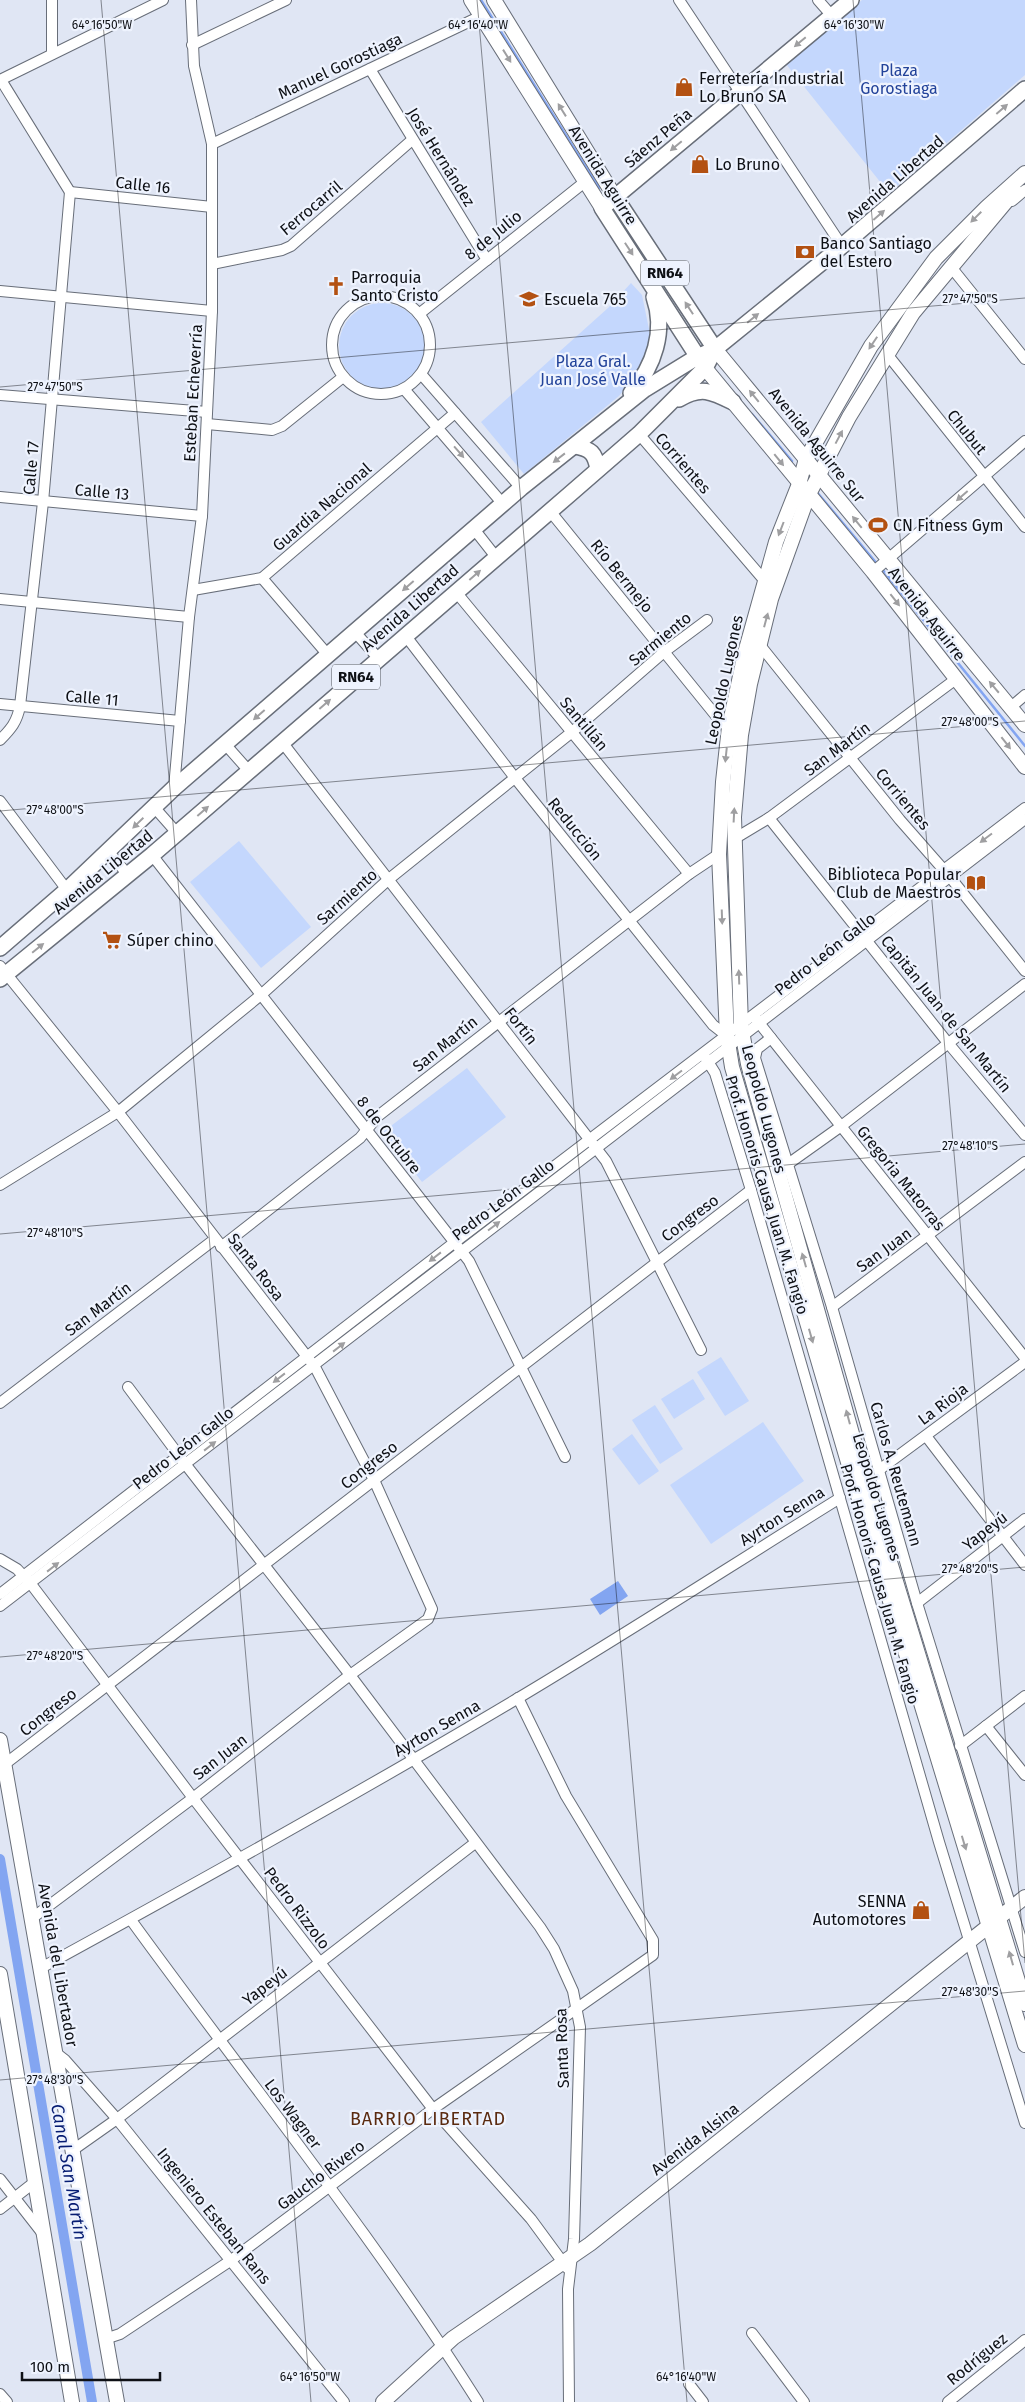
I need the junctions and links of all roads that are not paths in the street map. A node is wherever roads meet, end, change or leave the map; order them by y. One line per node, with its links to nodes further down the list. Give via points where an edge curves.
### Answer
1 (52, 0): 13 (street)
2 (163, 0): 13 (street)
3 (191, 0): 12 (street, Esteban Echeverría)
4 (286, 0): 12 (street)
5 (472, 0): 10 (main road, Avenida Aguirre)
6 (494, 0): 25 (main road, Avenida Aguirre, one-way to 6)
7 (679, 0): 17 (street)
8 (818, 0): 11 (street)
9 (851, 0): 11 (main road, Sáenz Peña)
10 (482, 16): 14 (street, Manuel Gorostiaga); 22 (main road, Avenida Aguirre, one-way to 22)
11 (832, 16): 17 (main road, Sáenz Peña, one-way to 17)
12 (192, 45): 19 (street, Esteban Echeverría)
13 (52, 54): 15 (street)
14 (370, 69): 18 (street, José Hernández); 19 (street, Manuel Gorostiaga)
15 (1, 80): 24 (street)
16 (1025, 90): 29 (main road, Avenida Libertad, one-way to 16)
17 (740, 92): 25 (main road, Sáenz Peña, one-way to 25); 29 (street)
18 (412, 140): 30 (street, José Hernández); 31 (street, Ferrocarril, via 291,246)
19 (212, 144): 26 (street, Esteban Echeverría)
20 (1025, 173): 57 (main road, Leopoldo Lugones, one-way to 57, via 936,258 901,303 870,346)
21 (1025, 180): 28 (main road, Leopoldo Lugones)
22 (586, 181): 27 (main road, Avenida Aguirre); 30 (street, 8 de Julio)
23 (1025, 190): 28 (street)
24 (70, 192): 26 (street, Calle 16); 35 (street, Calle 17)
25 (615, 197): 27 (main road, Sáenz Peña); 38 (main road, Avenida Aguirre / RN64, one-way to 25)
26 (212, 207): 31 (street, Esteban Echeverría)
27 (602, 208): 33 (main road, Avenida Aguirre / RN64, one-way to 33)
28 (994, 216): 32 (main road, Leopoldo Lugones)
29 (842, 246): 38 (main road, Avenida Libertad, one-way to 29)
30 (487, 260): 37 (street, 8 de Julio)
31 (212, 264): 36 (street, Esteban Echeverría)
32 (951, 267): 39 (main road, Leopoldo Lugones, via 913,313); 40 (street)
33 (645, 274): 41 (main road, Avenida Aguirre / RN64); 51 (main road, via 658,310 660,326 644,378)
34 (0, 291): 35 (street)
35 (61, 297): 36 (street); 46 (street, Calle 17)
36 (212, 311): 49 (street, Esteban Echeverría)
37 (419, 314): 42 (street, via 428,328 431,344 429,360); 43 (street, via 406,303 390,297 373,297 357,302 344,314 333,336 334,362)
38 (715, 349): 41 (main road, Avenida Libertad / RN64); 57 (main road, Avenida Aguirre Sur, one-way to 38)
39 (887, 354): 59 (main road, Leopoldo Lugones, one-way to 39); 60 (street, Chubut)
40 (1025, 359)
41 (701, 362): 47 (main road); 48 (main road, Avenida Libertad / RN64); 51 (main road, Avenida Libertad / RN64, via 646,389)
42 (421, 374): 44 (street); 50 (street)
43 (343, 377): 44 (street, via 356,388 371,394 388,394); 52 (street, via 282,426 272,430)
44 (404, 389): 53 (street)
45 (0, 395): 46 (street)
46 (52, 400): 49 (street); 65 (street, Calle 17)
47 (733, 402): 48 (main road, via 710,392 697,391); 61 (main road, one-way to 61)
48 (667, 405): 54 (main road, Avenida Libertad / RN64)
49 (207, 412): 52 (street, Esteban Echeverría)
50 (455, 412): 53 (street, Guardia Nacional); 62 (street)
51 (612, 414): 56 (main road, Avenida Libertad / RN64)
52 (207, 424): 68 (street, Esteban Echeverría)
53 (437, 427): 66 (street, one-way to 66); 73 (street, Guardia Nacional)
54 (638, 434): 58 (main road, Avenida Libertad / RN64); 74 (street, Corrientes)
55 (1025, 441): 60 (street)
56 (575, 446): 58 (main road, via 593,452); 62 (main road, Avenida Libertad / RN64, one-way to 62)
57 (806, 459): 59 (main road, Avenida Aguirre Sur); 61 (main road, Leopoldo Lugones)
58 (598, 470): 67 (main road, Avenida Libertad / RN64)
59 (819, 475): 63 (main road, Leopoldo Lugones); 72 (main road, Avenida Aguirre Sur, one-way to 59)
60 (984, 477): 69 (street, Chubut); 72 (street, one-way to 72)
61 (799, 484): 63 (main road, Avenida Aguirre); 74 (main road, Leopoldo Lugones, one-way to 74)
62 (522, 488): 66 (main road, Avenida Libertad / RN64)
63 (808, 496): 72 (main road, Avenida Aguirre); 83 (main road, Leopoldo Lugones, one-way to 63)
64 (0, 497): 65 (street, Calle 13)
65 (43, 502): 68 (street, Calle 13); 78 (street, Calle 17)
66 (504, 504): 70 (main road, Avenida Libertad / RN64)
67 (550, 511): 71 (main road, Avenida Libertad / RN64); 84 (street, Río Bermejo)
68 (202, 516): 75 (street, Esteban Echeverría)
69 (1025, 527)
70 (474, 529): 71 (street); 81 (main road, Avenida Libertad / RN64, one-way to 81)
71 (496, 556): 76 (main road, Avenida Libertad / RN64, one-way to 71)
72 (881, 566): 87 (main road, Avenida Aguirre, one-way to 87); 91 (main road, Avenida Aguirre Sur, one-way to 72)
73 (262, 578): 75 (street); 85 (street)
74 (764, 580): 94 (main road, Leopoldo Lugones)
75 (193, 590): 79 (street, Esteban Echeverría)
76 (456, 592): 82 (main road, Avenida Libertad / RN64); 95 (street, Santillán)
77 (0, 599): 78 (street)
78 (33, 602): 79 (street); 90 (street, Calle 17)
79 (190, 617): 92 (street, Esteban Echeverría)
80 (707, 620): 84 (street, Sarmiento)
81 (355, 632): 85 (main road, Avenida Libertad / RN64); 86 (street)
82 (405, 635): 86 (main road, Avenida Libertad / RN64); 102 (street, Reducción)
83 (759, 644): 99 (street, Corrientes); 110 (main road, Leopoldo Lugones, one-way to 83, via 741,735)
84 (664, 652): 94 (street, Río Bermejo, via 721,722); 95 (street, Sarmiento)
85 (328, 655): 98 (main road, Avenida Libertad / RN64, one-way to 98)
86 (378, 658): 97 (main road, Avenida Libertad / RN64, one-way to 86)
87 (956, 679): 99 (street, San Martín); 100 (main road, Avenida Aguirre, one-way to 100)
88 (1025, 695): 91 (street)
89 (0, 704): 90 (street, Calle 11)
90 (20, 706): 92 (street, Calle 11); 96 (street, Calle 17, via 13,727)
91 (1011, 707): 93 (main road, Avenida Aguirre Sur)
92 (180, 721): 103 (street, Esteban Echeverría)
93 (1025, 725)
94 (729, 727): 112 (main road, Leopoldo Lugones, one-way to 112)
95 (572, 732): 102 (street, Sarmiento); 114 (street, Santillán)
96 (0, 740)
97 (282, 742): 101 (main road, Avenida Libertad / RN64); 117 (street, Fortín)
98 (225, 744): 101 (street); 103 (main road, Avenida Libertad / RN64)
99 (850, 758): 107 (street, San Martín); 115 (street, Corrientes)
100 (1025, 767)
101 (249, 771): 109 (main road, Avenida Libertad / RN64, one-way to 101)
102 (515, 778): 117 (street, Sarmiento); 119 (street, Reducción)
103 (174, 788): 105 (main road, Avenida Libertad / RN64)
104 (0, 801): 118 (street)
105 (154, 807): 109 (street); 111 (main road, Avenida Libertad / RN64, one-way to 111)
106 (1025, 808): 115 (street, Pedro León Gallo, one-way to 115)
107 (770, 818): 110 (street, San Martín); 120 (street, Capitán Juan de San Martín)
108 (1025, 819): 115 (street, Pedro León Gallo)
109 (177, 833): 113 (main road, Avenida Libertad / RN64)
110 (734, 839): 128 (main road, Leopoldo Lugones, one-way to 110)
111 (108, 851): 116 (street); 118 (main road, Avenida Libertad / RN64)
112 (719, 854): 114 (street, San Martín); 130 (main road, Leopoldo Lugones, one-way to 130)
113 (152, 855): 116 (main road, Avenida Libertad / RN64); 125 (street, 8 de Octubre)
114 (689, 874): 119 (street, San Martín)
115 (947, 874): 120 (street, Pedro León Gallo); 122 (street, Corrientes)
116 (128, 875): 123 (main road, Avenida Libertad / RN64, one-way to 116)
117 (389, 879): 125 (street, Sarmiento); 127 (street, Fortín)
118 (67, 890): 121 (main road, Avenida Libertad / RN64)
119 (630, 920): 127 (street, San Martín); 130 (street, Reducción)
120 (864, 937): 126 (street, Pedro León Gallo); 131 (street, Capitán Juan de San Martín)
121 (0, 948)
122 (1025, 972)
123 (2, 973): 133 (street, Santa Rosa)
124 (1025, 984): 131 (street)
125 (262, 994): 133 (street, Sarmiento); 135 (street, 8 de Octubre)
126 (757, 1020): 128 (street, Pedro León Gallo); 129 (street, Gregoria Matorras)
127 (498, 1021): 135 (street, San Martín, via 378,1116); 137 (street, Fortín)
128 (742, 1031): 130 (street, Pedro León Gallo); 189 (main road, Leopoldo Lugones, one-way to 128, via 865,1480 748,1064)
129 (770, 1038): 134 (street, Gregoria Matorras); 139 (street, Carlos A. Reutemann, via 757,1049 756,1058)
130 (728, 1042): 132 (street, Pedro León Gallo); 189 (main road, Leopoldo Lugones, one-way to 189, via 732,1067 852,1476)
131 (948, 1043): 134 (street); 136 (street, Capitán Juan de San Martín)
132 (706, 1058): 137 (street, Pedro León Gallo); 141 (street, Prof. Honoris Causa Juan M. Fangio, via 715,1073)
133 (118, 1112): 140 (street, Sarmiento); 143 (street, Santa Rosa)
134 (840, 1127): 139 (street); 142 (street, Gregoria Matorras)
135 (366, 1131): 143 (street, San Martín); 144 (street, 8 de Octubre)
136 (1025, 1135)
137 (594, 1144): 144 (street, Pedro León Gallo); 145 (street, Fortín, via 611,1170)
138 (1025, 1162): 142 (street, San Juan)
139 (788, 1164): 146 (street, Carlos A. Reutemann)
140 (0, 1185)
141 (751, 1190): 145 (street, Congreso); 160 (street, Prof. Honoris Causa Juan M. Fangio)
142 (928, 1236): 146 (street, San Juan); 149 (street, Gregoria Matorras)
143 (218, 1243): 148 (street, Santa Rosa); 154 (street, San Martín)
144 (458, 1246): 148 (street, Pedro León Gallo, one-way to 148); 151 (street, Pedro León Gallo, one-way to 144); 152 (street, 8 de Octubre, via 474,1271)
145 (657, 1262): 147 (street, Fortín); 152 (street, Congreso)
146 (832, 1307): 158 (street, Carlos A. Reutemann)
147 (701, 1350)
148 (307, 1356): 151 (street, Santa Rosa); 157 (street, Pedro León Gallo, one-way to 157)
149 (1025, 1358)
150 (1025, 1362): 155 (street, La Rioja)
151 (314, 1366): 157 (street, Pedro León Gallo, one-way to 151); 159 (street, Santa Rosa)
152 (519, 1366): 156 (street, 8 de Octubre); 159 (street, Congreso)
153 (128, 1387): 157 (street, Santa Rosa)
154 (0, 1402)
155 (926, 1436): 158 (street, La Rioja); 162 (street)
156 (565, 1457)
157 (183, 1460): 165 (street, Santa Rosa); 166 (street, Pedro León Gallo); 167 (street, Pedro León Gallo, one-way to 157)
158 (879, 1470): 169 (street, Carlos A. Reutemann)
159 (374, 1480): 165 (street, Congreso); 171 (street, Santa Rosa, via 430,1602 431,1616)
160 (840, 1498): 175 (street, Ayrton Senna); 190 (street, Prof. Honoris Causa Juan M. Fangio)
161 (1025, 1519): 162 (street, Yapeyú)
162 (1002, 1537): 164 (street); 169 (street, Yapeyú)
163 (0, 1559): 166 (street, Pedro Rizzolo)
164 (1025, 1565)
165 (265, 1566): 172 (street, Santa Rosa); 173 (street, Congreso)
166 (24, 1576): 167 (street, Pedro Rizzolo); 168 (street, Pedro León Gallo)
167 (31, 1584): 170 (street, Pedro León Gallo); 173 (street, Pedro Rizzolo)
168 (0, 1594)
169 (917, 1603): 178 (street, Carlos A. Reutemann)
170 (0, 1606)
171 (428, 1619): 172 (street, San Juan)
172 (350, 1675): 179 (street, Santa Rosa); 182 (street, San Juan)
173 (107, 1685): 180 (street, Congreso); 182 (street, Pedro Rizzolo)
174 (1025, 1696): 176 (street)
175 (518, 1698): 179 (street, Ayrton Senna); 196 (street, Gaucho Rivero, via 562,1788 652,1940 654,1949 653,1955)
176 (986, 1726): 178 (street); 181 (street)
177 (0, 1740): 180 (main road, Avenida del Libertador)
178 (960, 1746): 186 (street, Carlos A. Reutemann)
179 (413, 1760): 183 (street, Santa Rosa); 184 (street, Ayrton Senna)
180 (5, 1764): 187 (main road, Avenida del Libertador)
181 (1025, 1775)
182 (193, 1798): 184 (street, Pedro Rizzolo); 187 (street, San Juan)
183 (475, 1843): 192 (street, Yapeyú); 196 (street, Santa Rosa, via 554,1949)
184 (240, 1858): 188 (street, Ayrton Senna); 192 (street, Pedro Rizzolo)
185 (1025, 1897): 186 (main road, Avenida Alsina)
186 (1012, 1907): 189 (main road, Avenida Alsina); 191 (street, Carlos A. Reutemann)
187 (32, 1919): 193 (main road, Avenida del Libertador)
188 (132, 1920): 193 (street, Ayrton Senna); 197 (street, Los Wagner)
189 (994, 1921): 190 (main road, Avenida Alsina); 195 (main road, Leopoldo Lugones, one-way to 189); 198 (main road, Leopoldo Lugones)
190 (969, 1941): 202 (street, Prof. Honoris Causa Juan M. Fangio); 210 (main road, Avenida Alsina)
191 (1025, 1952)
192 (320, 1962): 197 (street, Yapeyú); 200 (street, Pedro Rizzolo)
193 (41, 1968): 199 (main road, Avenida del Libertador)
194 (0, 1974): 205 (main road)
195 (1025, 2004)
196 (578, 2006): 200 (street, Gaucho Rivero); 210 (street, Santa Rosa, via 580,2042)
197 (219, 2042): 201 (street, Yapeyú); 206 (street, Los Wagner)
198 (1025, 2045)
199 (56, 2053): 201 (street, Ingeniero Esteban Rans); 203 (main road, Avenida del Libertador)
200 (433, 2109): 206 (street, Gaucho Rivero); 210 (street, Pedro Rizzolo)
201 (118, 2119): 203 (street, Yapeyú); 211 (street, Ingeniero Esteban Rans)
202 (1025, 2124)
203 (73, 2150): 213 (main road, Avenida del Libertador)
204 (0, 2179): 207 (street)
205 (36, 2182): 207 (street); 209 (main road)
206 (330, 2188): 211 (street, Gaucho Rivero); 215 (street, Los Wagner)
207 (15, 2198): 208 (street); 209 (street)
208 (0, 2209)
209 (44, 2235): 219 (main road)
210 (568, 2259): 215 (main road, Avenida Alsina, via 453,2338); 224 (street, Pedro Rizzolo)
211 (230, 2261): 213 (street, Gaucho Rivero, via 120,2334); 221 (street, Ingeniero Esteban Rans)
212 (752, 2333): 226 (street)
213 (105, 2339): 220 (main road, Avenida del Libertador)
214 (1025, 2340): 227 (street, Rodríguez)
215 (444, 2348): 222 (main road, Avenida Alsina); 223 (street, Los Wagner)
216 (689, 2384): 225 (street)
217 (0, 2394): 218 (street)
218 (7, 2402)
219 (72, 2402)
220 (117, 2402)
221 (344, 2402)
222 (383, 2402)
223 (478, 2402)
224 (569, 2402)
225 (703, 2402)
226 (804, 2402)
227 (948, 2402)

